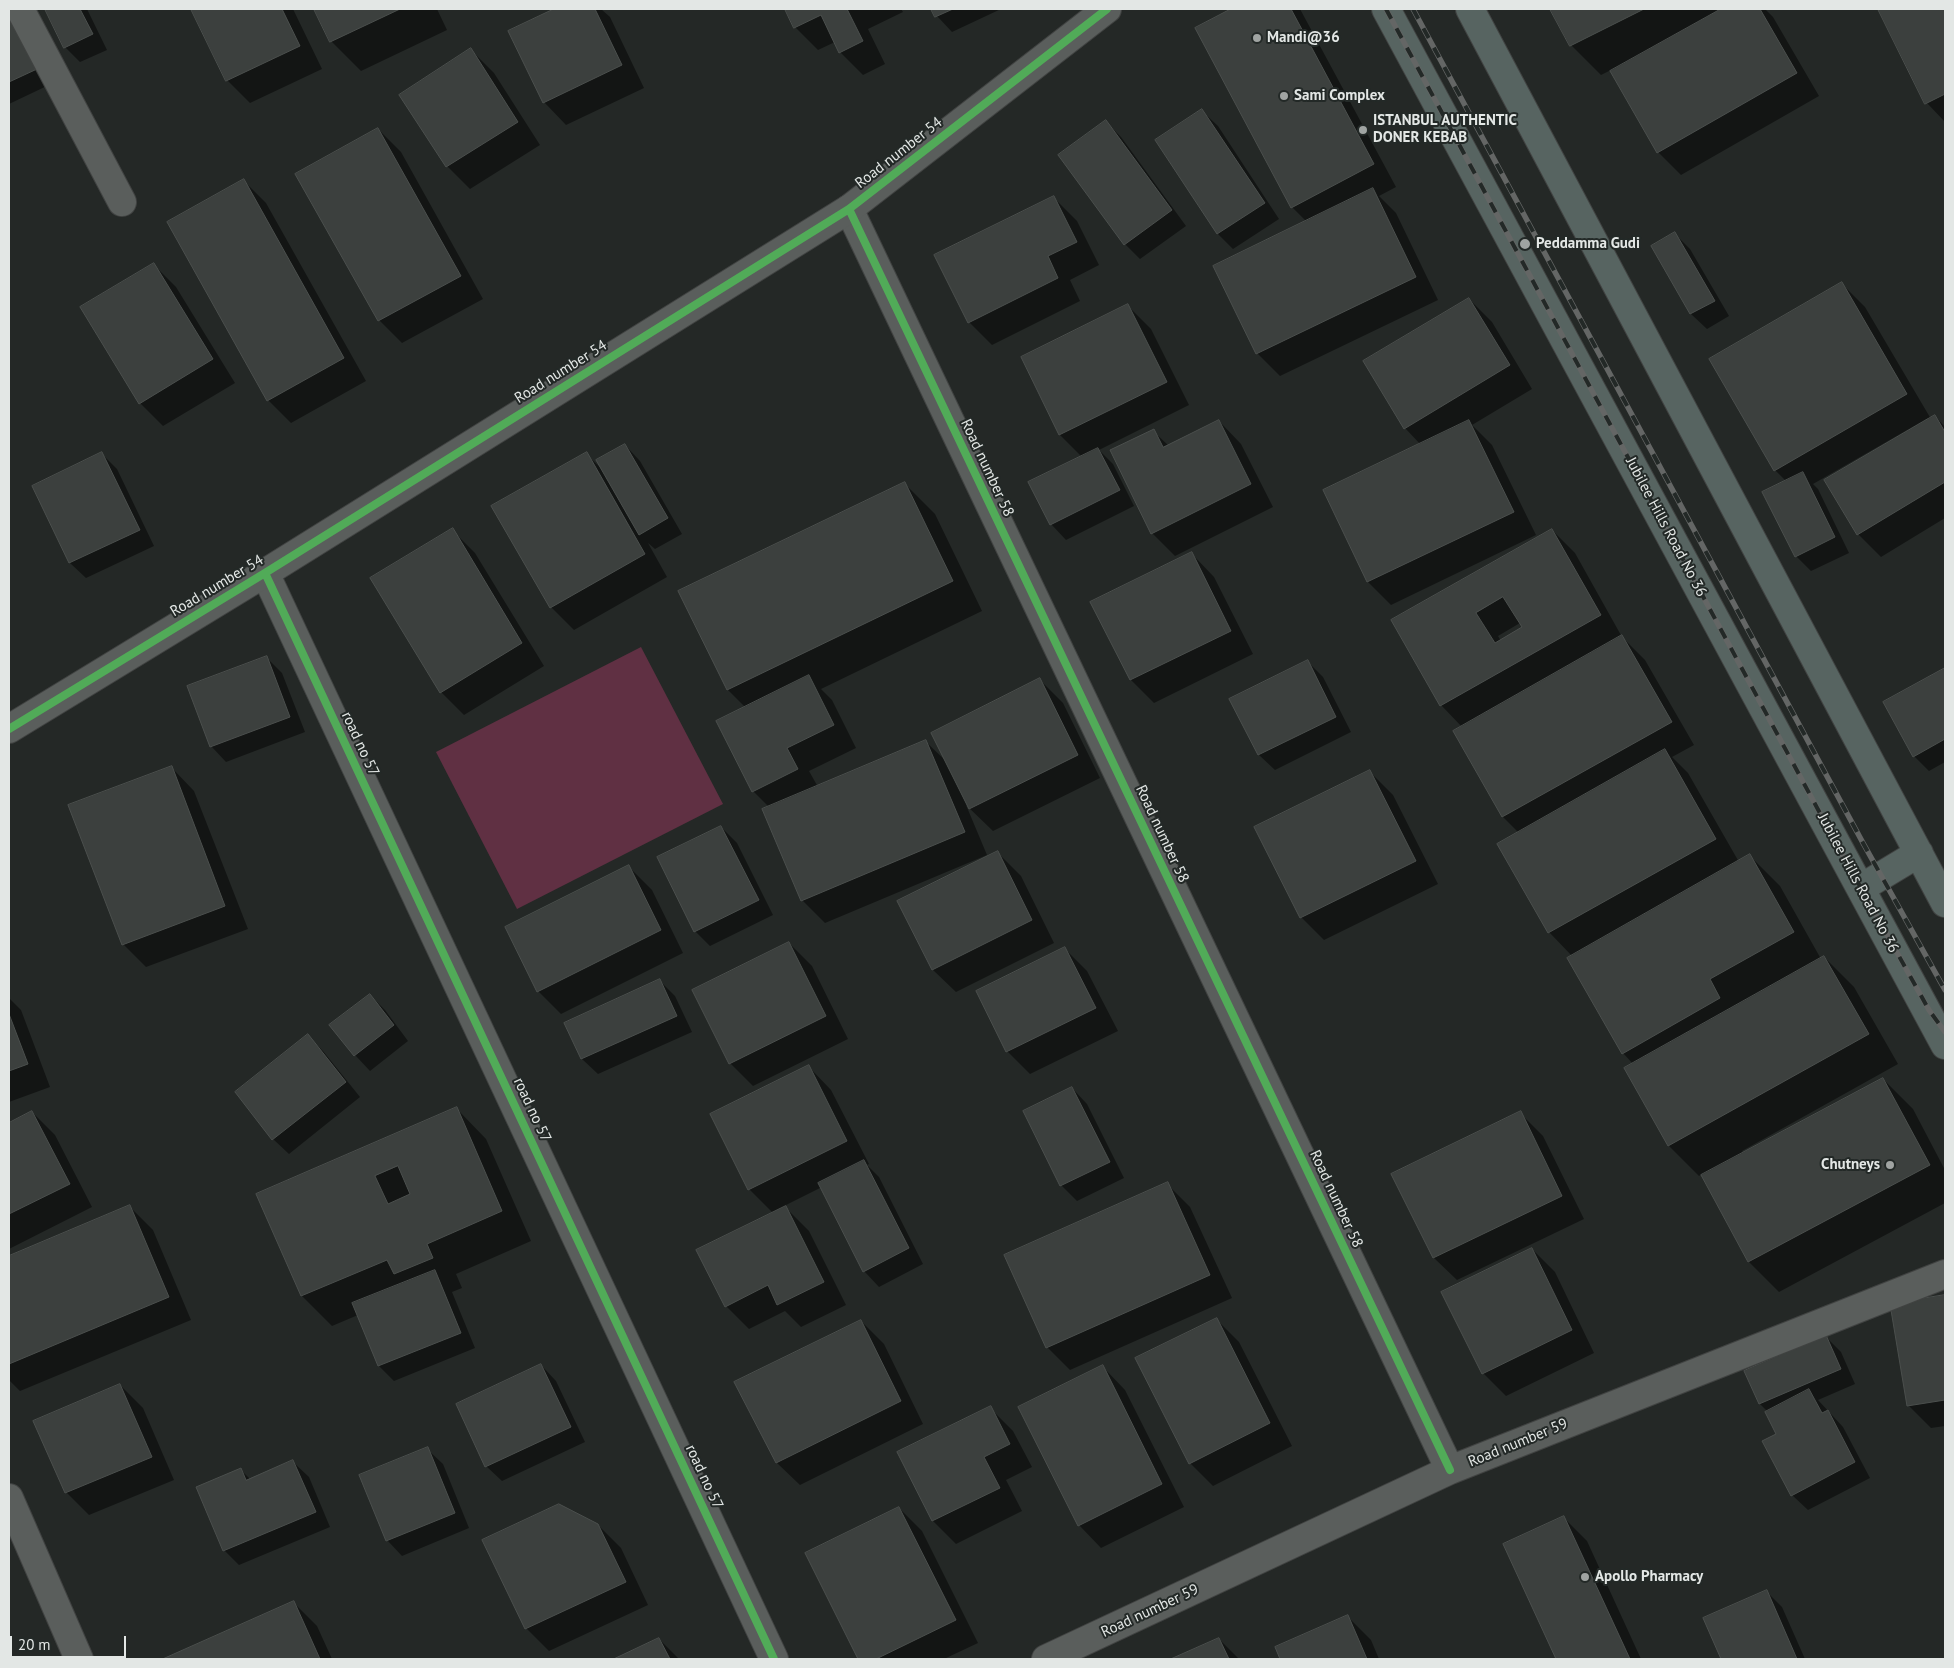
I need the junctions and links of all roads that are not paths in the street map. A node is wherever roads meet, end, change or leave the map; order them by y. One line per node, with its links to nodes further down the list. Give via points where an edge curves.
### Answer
1 (20, 9): 5 (street)
2 (1107, 9): 6 (street, Road number 54)
3 (1386, 9): 10 (main road, Jubilee Hills Road No 36)
4 (1470, 9): 9 (main road)
5 (122, 202)
6 (849, 209): 7 (street, Road number 54); 14 (street, Road number 58)
7 (265, 573): 8 (street, Road number 54); 17 (street, road no 57)
8 (9, 730)
9 (1919, 853): 10 (main road); 11 (main road)
10 (1860, 888): 12 (main road, Jubilee Hills Road No 36)
11 (1945, 903)
12 (1945, 1045)
13 (1945, 1274): 14 (street, Road number 59)
14 (1450, 1470): 18 (street, Road number 59)
15 (9, 1498): 16 (street)
16 (79, 1659)
17 (774, 1659)
18 (1046, 1659)

